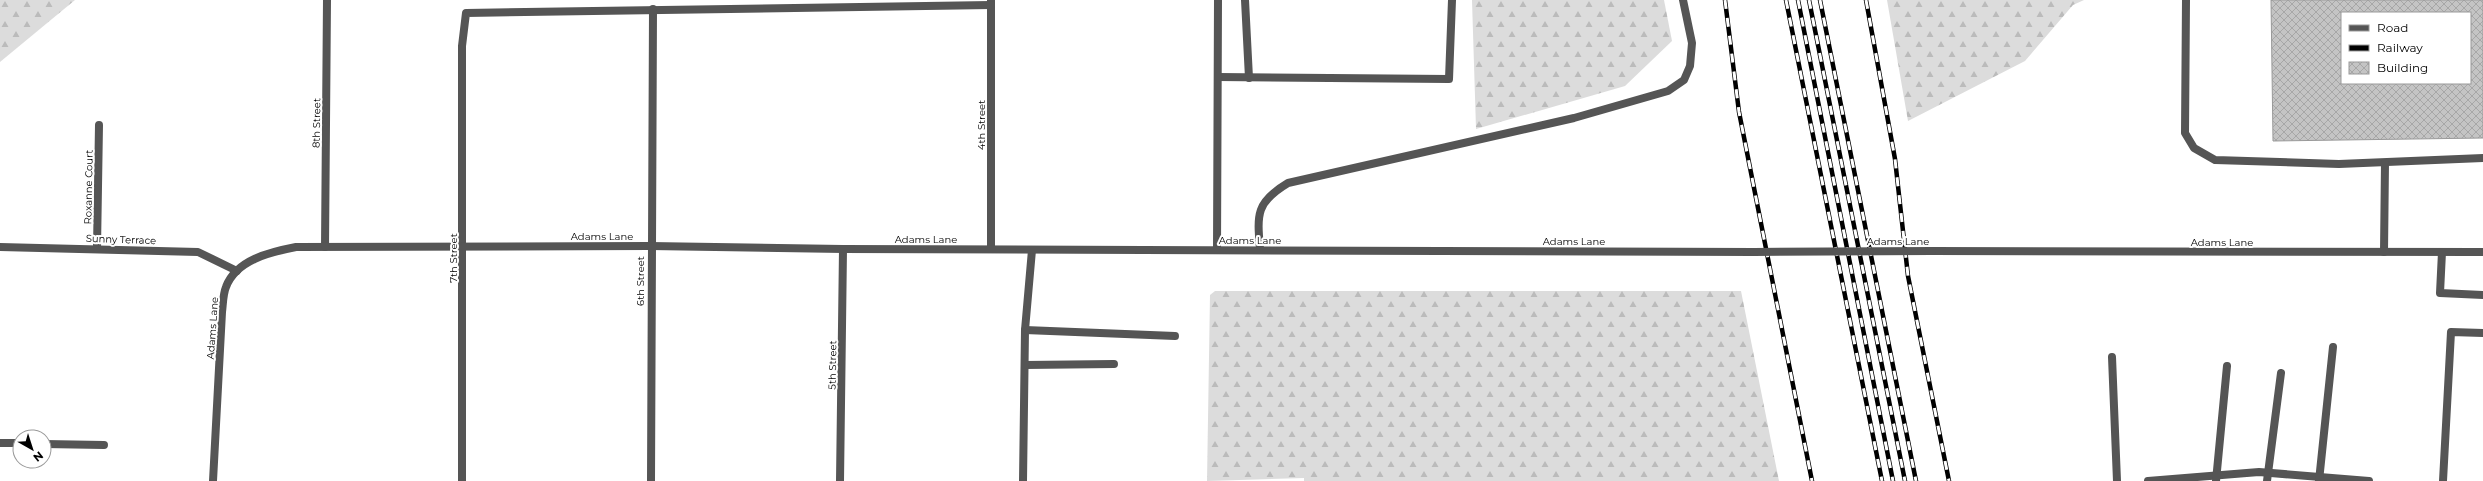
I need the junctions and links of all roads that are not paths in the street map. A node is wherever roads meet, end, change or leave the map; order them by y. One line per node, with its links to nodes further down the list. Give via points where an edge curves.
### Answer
1 (327, 0): 17 (street, 8th Street)
2 (1218, 0): 9 (street)
3 (1245, 0): 10 (street)
4 (1452, 0): 10 (street, via 1449,79)
5 (1683, 0): 21 (street, via 1692,43 1690,66 1684,80 1668,91 1574,118 1288,183 1271,193 1261,206 1258,221)
6 (2186, 0): 13 (street, via 2185,133 2194,148 2216,160)
7 (991, 3): 8 (street); 20 (street, 4th Street)
8 (653, 9): 14 (street, 7th Street, via 466,13 463,35); 15 (street, 6th Street)
9 (1218, 77): 10 (street); 23 (street)
10 (1249, 78)
11 (99, 125): 18 (street, Roxanne Court)
12 (2483, 158): 13 (street)
13 (2385, 163): 24 (street)
14 (463, 245): 15 (street, Adams Lane); 17 (street, Adams Lane); 46 (street, 7th Street)
15 (650, 246): 19 (street, Adams Lane); 47 (street, 6th Street)
16 (0, 247): 18 (street, Sunny Terrace)
17 (325, 247): 27 (street, Adams Lane, via 296,247 277,251 256,258)
18 (97, 248): 27 (street, Sunny Terrace, via 198,252)
19 (843, 249): 20 (street, Adams Lane); 48 (street, 5th Street)
20 (992, 249): 22 (street, Adams Lane)
21 (1260, 249): 23 (street, Adams Lane); 24 (street, Adams Lane, bridge)
22 (1032, 250): 23 (street, Adams Lane); 29 (street)
23 (1217, 250)
24 (2384, 252): 25 (street, Adams Lane)
25 (2442, 252): 26 (street, Adams Lane); 28 (street, via 2440,293)
26 (2483, 252)
27 (237, 271): 45 (street, Adams Lane, via 226,287 222,312)
28 (2483, 296)
29 (1025, 330): 31 (street); 35 (street)
30 (2483, 333): 53 (street, via 2451,332)
31 (1175, 336)
32 (2333, 347): 44 (street)
33 (2112, 357): 50 (street)
34 (1114, 364): 35 (street)
35 (1025, 365): 49 (street)
36 (2227, 366): 43 (street)
37 (2281, 373): 42 (street)
38 (0, 443): 39 (street)
39 (12, 443)
40 (52, 444): 41 (street)
41 (104, 446)
42 (2267, 477): 43 (street); 44 (street)
43 (2216, 478): 51 (street)
44 (2320, 478): 52 (street)
45 (213, 481)
46 (462, 481)
47 (651, 481)
48 (840, 481)
49 (1023, 481)
50 (2117, 481)
51 (2148, 481)
52 (2369, 481)
53 (2443, 481)

